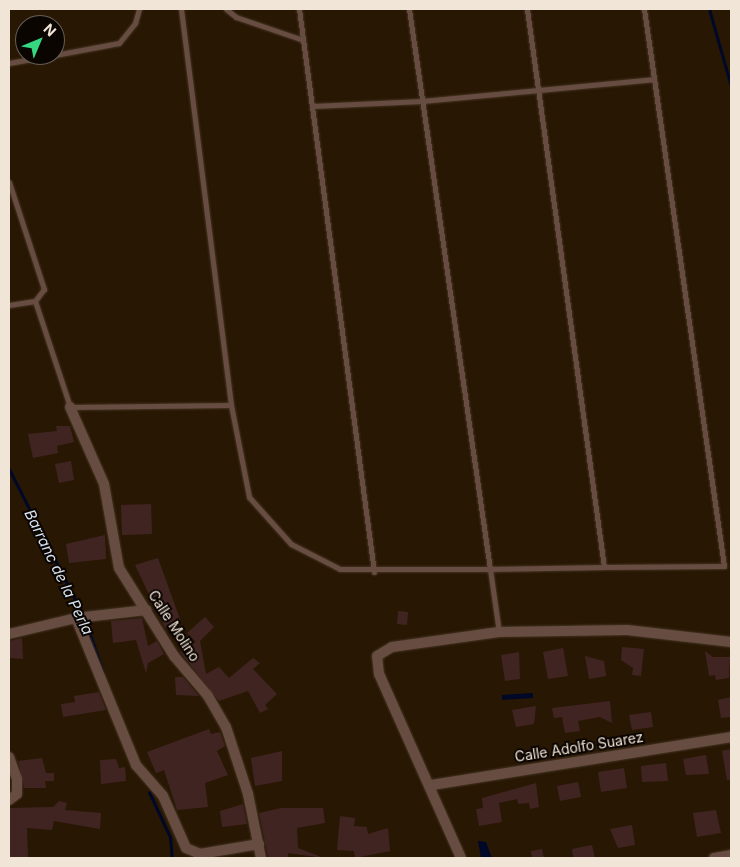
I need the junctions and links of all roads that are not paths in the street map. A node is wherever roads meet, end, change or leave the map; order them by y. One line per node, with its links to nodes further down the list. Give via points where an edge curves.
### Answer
1 (139, 9): 9 (lane, via 135,23 119,43)
2 (181, 9): 17 (lane)
3 (226, 9): 8 (lane, via 236,17)
4 (299, 9): 8 (lane)
5 (409, 9): 12 (lane)
6 (527, 9): 11 (lane)
7 (644, 9): 10 (lane)
8 (303, 40): 13 (lane)
9 (65, 53)
10 (653, 79): 11 (lane); 19 (lane, via 724,566)
11 (538, 90): 12 (lane); 19 (lane)
12 (422, 102): 13 (lane); 20 (lane)
13 (313, 106): 21 (lane)
14 (9, 182): 15 (lane, via 44,289)
15 (35, 301): 16 (lane); 18 (lane)
16 (9, 305)
17 (231, 405): 18 (lane); 21 (lane, via 242,479 262,515 313,558 340,569)
18 (70, 407): 22 (street, Calle Molino, via 104,484 114,522 116,560)
19 (604, 567): 20 (lane)
20 (490, 569): 21 (lane); 24 (lane)
21 (374, 572)
22 (147, 610): 23 (street); 31 (street, Calle Molino, via 174,656 208,696 226,727)
23 (76, 618): 25 (street); 31 (street, via 136,765 163,796 186,848 200,854)
24 (499, 632): 26 (street, via 627,630); 29 (street, via 392,647 376,656 379,674)
25 (9, 634)
26 (731, 642)
27 (731, 737): 29 (street, Calle Adolfo Suarez)
28 (9, 757): 30 (street, via 17,779 17,794)
29 (432, 785): 34 (street)
30 (9, 800)
31 (260, 844): 33 (street, Calle Molino)
32 (731, 855): 35 (street)
33 (261, 858)
34 (461, 858)
35 (714, 858)

